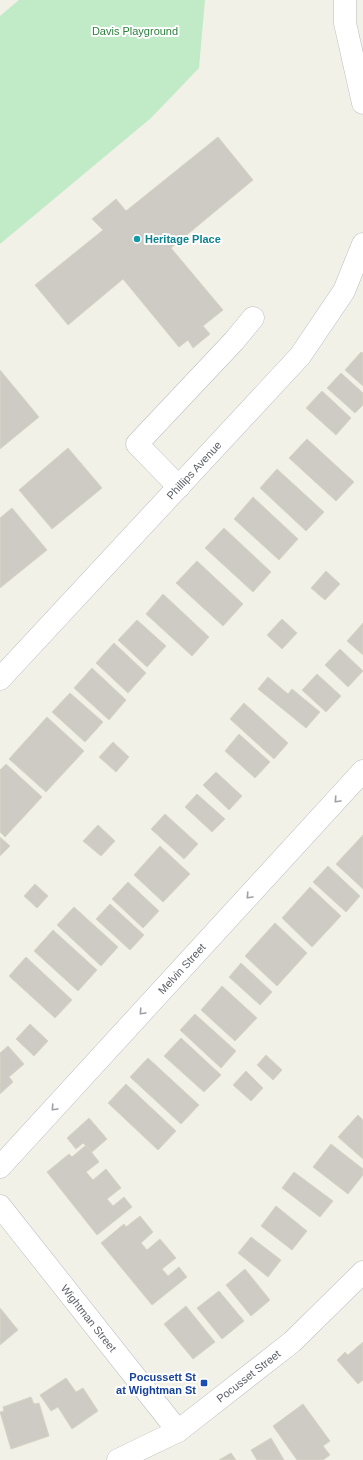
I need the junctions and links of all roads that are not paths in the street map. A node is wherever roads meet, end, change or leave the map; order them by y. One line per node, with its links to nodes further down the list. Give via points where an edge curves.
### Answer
1 (345, 0): 2 (street, via 345,23)
2 (363, 103)
3 (363, 244): 5 (street, Phillips Avenue, via 344,292 300,356)
4 (253, 318): 5 (street, via 137,444)
5 (179, 487): 6 (street, Phillips Avenue)
6 (0, 679)
7 (363, 771): 8 (street, Melvin Street, one-way to 8)
8 (0, 1167)
9 (0, 1206): 11 (street, Wightman Street)
10 (363, 1272): 11 (street, Pocusset Street, via 292,1342)
11 (178, 1431): 12 (street, Pocusset Street)
12 (118, 1460)

